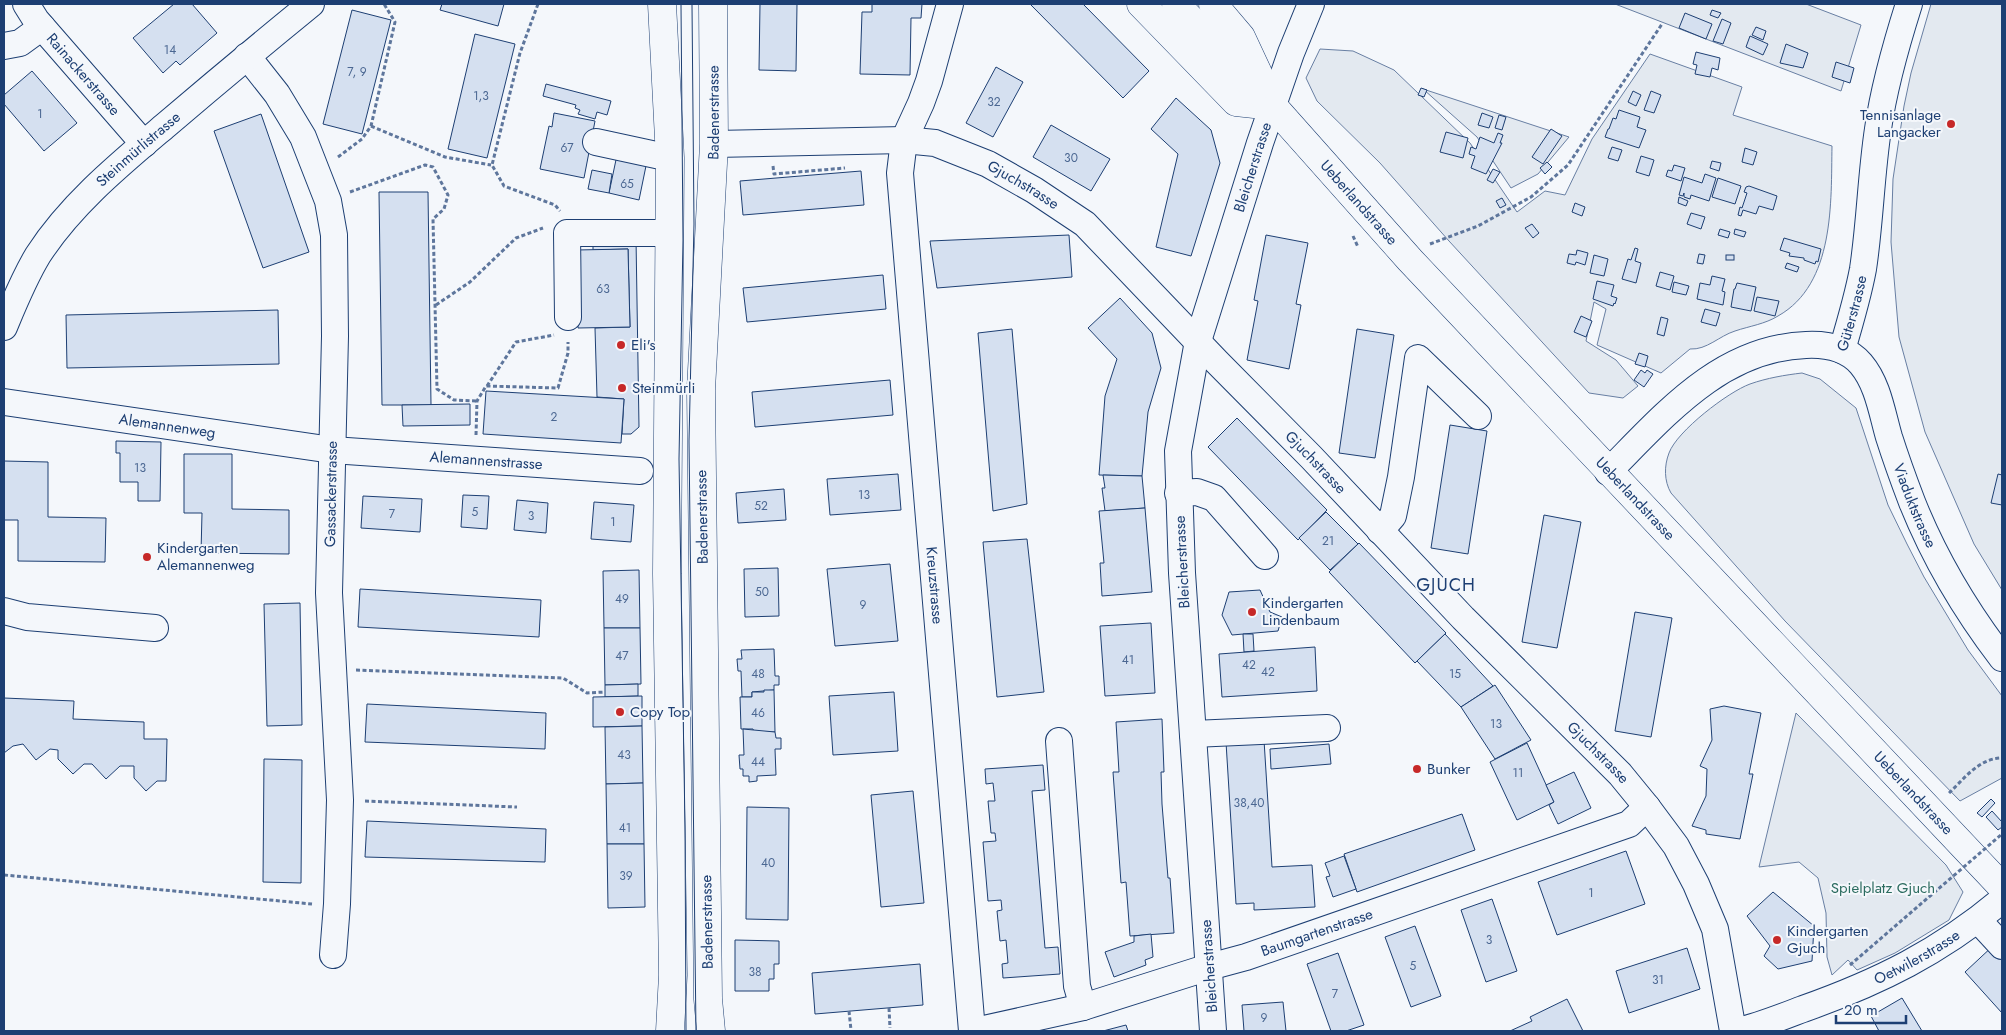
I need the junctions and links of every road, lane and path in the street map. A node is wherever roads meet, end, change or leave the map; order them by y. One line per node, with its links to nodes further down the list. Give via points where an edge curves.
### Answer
1 (26, 4): 14 (street, Rainackerstrasse)
2 (312, 4): 16 (street, Steinmürlistrasse)
3 (384, 4): 18 (path, via 395,22)
4 (538, 4): 24 (path, via 520,53)
5 (662, 4): 23 (main road)
6 (713, 4): 22 (main road, Badenerstrasse)
7 (950, 4): 19 (street, Kreuzstrasse, via 929,81)
8 (1141, 4): 17 (main road, via 1236,102)
9 (1176, 4): 17 (main road, Ueberlandstrasse)
10 (1213, 4): 17 (main road, Ueberlandstrasse, via 1241,37)
11 (1311, 4): 17 (street, Bleicherstrasse, via 1290,53)
12 (1909, 4): 35 (street, Güterstrasse, via 1884,93 1872,169 1863,266)
13 (1662, 24): 29 (path, via 1568,165 1531,197 1478,226 1429,244)
14 (42, 27): 15 (street, via 20,43); 21 (street, Rainackerstrasse)
15 (4, 46)
16 (247, 56): 21 (street, Steinmürlistrasse); 25 (street, Gassackerstrasse, via 277,94 303,138)
17 (1273, 106): 29 (main road, Ueberlandstrasse); 34 (street, Bleicherstrasse)
18 (371, 126): 24 (path, via 445,157); 25 (path, via 362,140)
19 (904, 140): 22 (street, Gjuchstrasse); 34 (street, Gjuchstrasse, via 935,143 988,164 1085,224); 77 (street, Kreuzstrasse, via 900,173)
20 (596, 142): 23 (street)
21 (144, 144): 30 (street, Steinmürlistrasse, via 66,219)
22 (714, 144): 23 (main road); 76 (main road, Badenerstrasse, via 701,417)
23 (670, 158): 28 (main road)
24 (492, 165): 27 (path, via 504,186 555,205)
25 (317, 172): 26 (street, Gassackerstrasse)
26 (328, 201): 31 (path, via 425,164 433,167 448,195 444,209 433,219); 40 (street, Gassackerstrasse, via 334,235)
27 (567, 226): 28 (street); 31 (path, via 516,238 470,282); 32 (street)
28 (670, 233): 75 (main road, via 667,474 673,975)
29 (1410, 260): 43 (main road, Ueberlandstrasse)
30 (10, 296): 33 (street, Steinmürlistrasse)
31 (436, 305): 37 (path, via 437,389 454,400)
32 (568, 325): 36 (path, via 516,342); 36 (path, via 568,352 558,388)
33 (4, 327)
34 (1198, 341): 44 (street, Bleicherstrasse, via 1178,451); 45 (street, Gjuchstrasse)
35 (1842, 350): 43 (street, Güterstrasse, via 1816,344 1779,348 1718,372 1678,403); 49 (street, Viaduktstrasse, via 1860,363 1868,374 1909,495 1930,540 1964,604)
36 (486, 386): 37 (path)
37 (477, 401): 41 (path)
38 (4, 402): 40 (street, Alemannenweg)
39 (1478, 416): 45 (street, via 1418,358 1393,516)
40 (332, 450): 41 (street, Alemannenstrasse); 50 (street, Gassackerstrasse, via 329,593)
41 (476, 458): 42 (street, Alemannenstrasse)
42 (640, 471)
43 (1608, 472): 62 (main road, Ueberlandstrasse)
44 (1178, 493): 46 (street, via 1197,492 1214,498); 53 (street, Bleicherstrasse)
45 (1380, 531): 59 (street, Gjuchstrasse, via 1620,774)
46 (1266, 556)
47 (4, 611): 48 (street, via 27,617)
48 (155, 628)
49 (2002, 658)
50 (333, 669): 51 (path, via 563,678 587,693); 57 (street, Gassackerstrasse)
51 (605, 692)
52 (1327, 728): 53 (street)
53 (1193, 734): 69 (street, Bleicherstrasse)
54 (1059, 741): 70 (street, via 1076,986)
55 (2002, 758): 56 (path, via 1979,765)
56 (1946, 796)
57 (340, 800): 58 (path); 64 (street, Gassackerstrasse)
58 (517, 807)
59 (1647, 807): 69 (street, Baumgartenstrasse, via 1629,824); 80 (street, Gjuchstrasse, via 1676,846 1715,929)
60 (2002, 834): 68 (path, bridge)
61 (4, 875): 64 (path, via 327,906)
62 (2002, 887)
63 (2002, 900): 65 (street, Oetwilerstrasse)
64 (337, 904): 67 (street, Gassackerstrasse)
65 (1978, 920): 66 (street); 81 (street, Oetwilerstrasse, via 1899,970 1848,993)
66 (2002, 946)
67 (332, 955)
68 (1850, 965)
69 (1209, 967): 70 (street, Baumgartenstrasse); 79 (street, Bleicherstrasse)
70 (1083, 1007): 78 (street, Baumgartenstrasse)
71 (889, 1008): 73 (path)
72 (849, 1011): 74 (path)
73 (890, 1028)
74 (851, 1030)
75 (670, 1031)
76 (711, 1031)
77 (972, 1031)
78 (975, 1031)
79 (1213, 1031)
80 (1733, 1031)
81 (1738, 1031)

